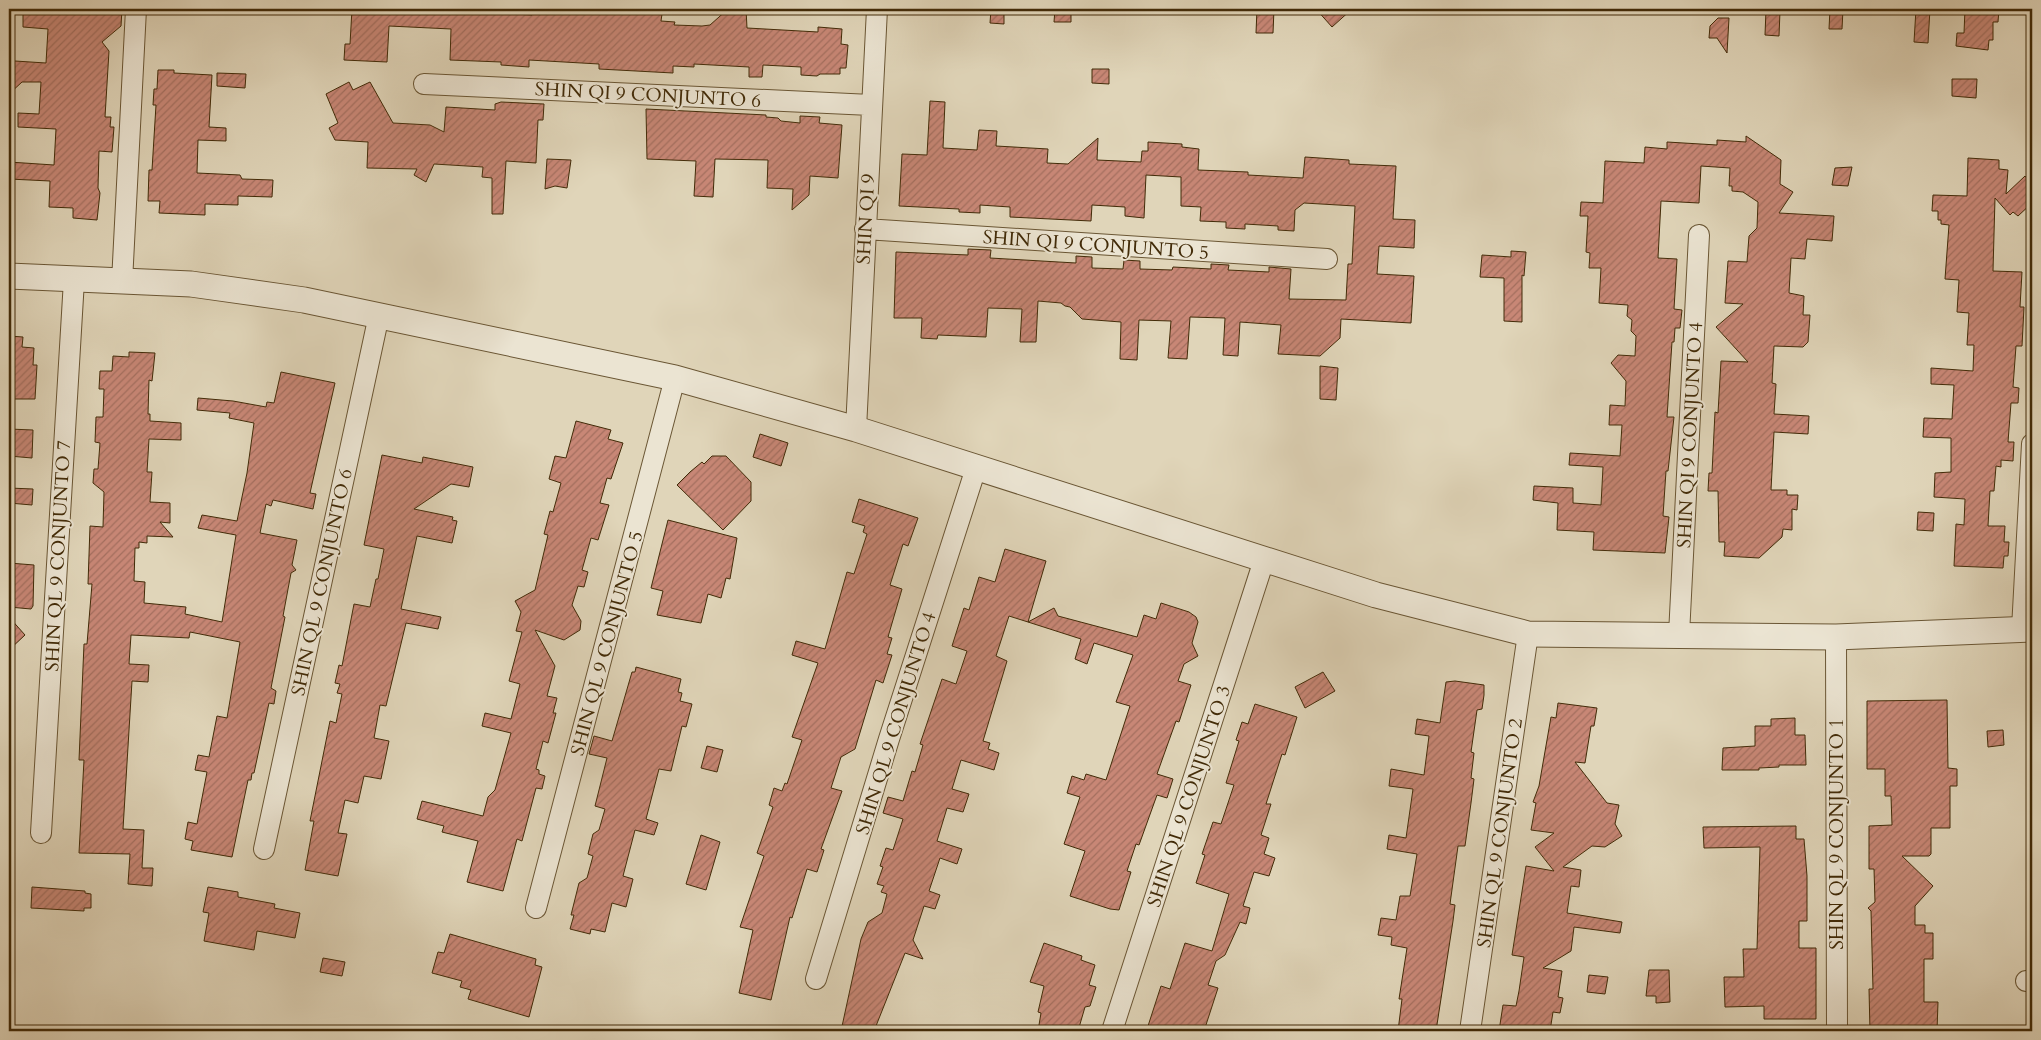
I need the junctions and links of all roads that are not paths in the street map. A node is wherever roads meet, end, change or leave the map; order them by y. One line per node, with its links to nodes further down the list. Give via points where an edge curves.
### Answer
1 (136, 9): 10 (street)
2 (877, 9): 4 (street, SHIN QI 9)
3 (424, 84): 4 (street, SHIN QI 9 CONJUNTO 6)
4 (871, 105): 5 (street, SHIN QI 9)
5 (865, 229): 7 (street, SHIN QI 9 CONJUNTO 5); 13 (street, SHIN QI 9)
6 (1699, 235): 19 (street, SHIN QI 9 CONJUNTO 4)
7 (1327, 259)
8 (9, 276): 9 (street)
9 (74, 280): 10 (street); 21 (street, SHIN QL 9 CONJUNTO 7)
10 (122, 282): 11 (street, via 246,290)
11 (379, 315): 12 (street); 22 (street, SHIN QL 9 CONJUNTO 6)
12 (675, 378): 13 (street); 23 (street, SHIN QL 9 CONJUNTO 5)
13 (856, 429): 15 (street)
14 (2032, 444): 17 (street)
15 (976, 468): 16 (street); 24 (street, SHIN QL 9 CONJUNTO 4)
16 (1264, 560): 18 (street, via 1376,595); 25 (street, SHIN QL 9 CONJUNTO 3)
17 (2027, 629): 20 (street)
18 (1528, 634): 19 (street); 26 (street, SHIN QL 9 CONJUNTO 2)
19 (1679, 635): 20 (street)
20 (1836, 637): 27 (street, SHIN QL 9 CONJUNTO 1)
21 (42, 833)
22 (264, 849)
23 (536, 908)
24 (816, 979)
25 (1112, 1031)
26 (1470, 1031)
27 (1837, 1031)

